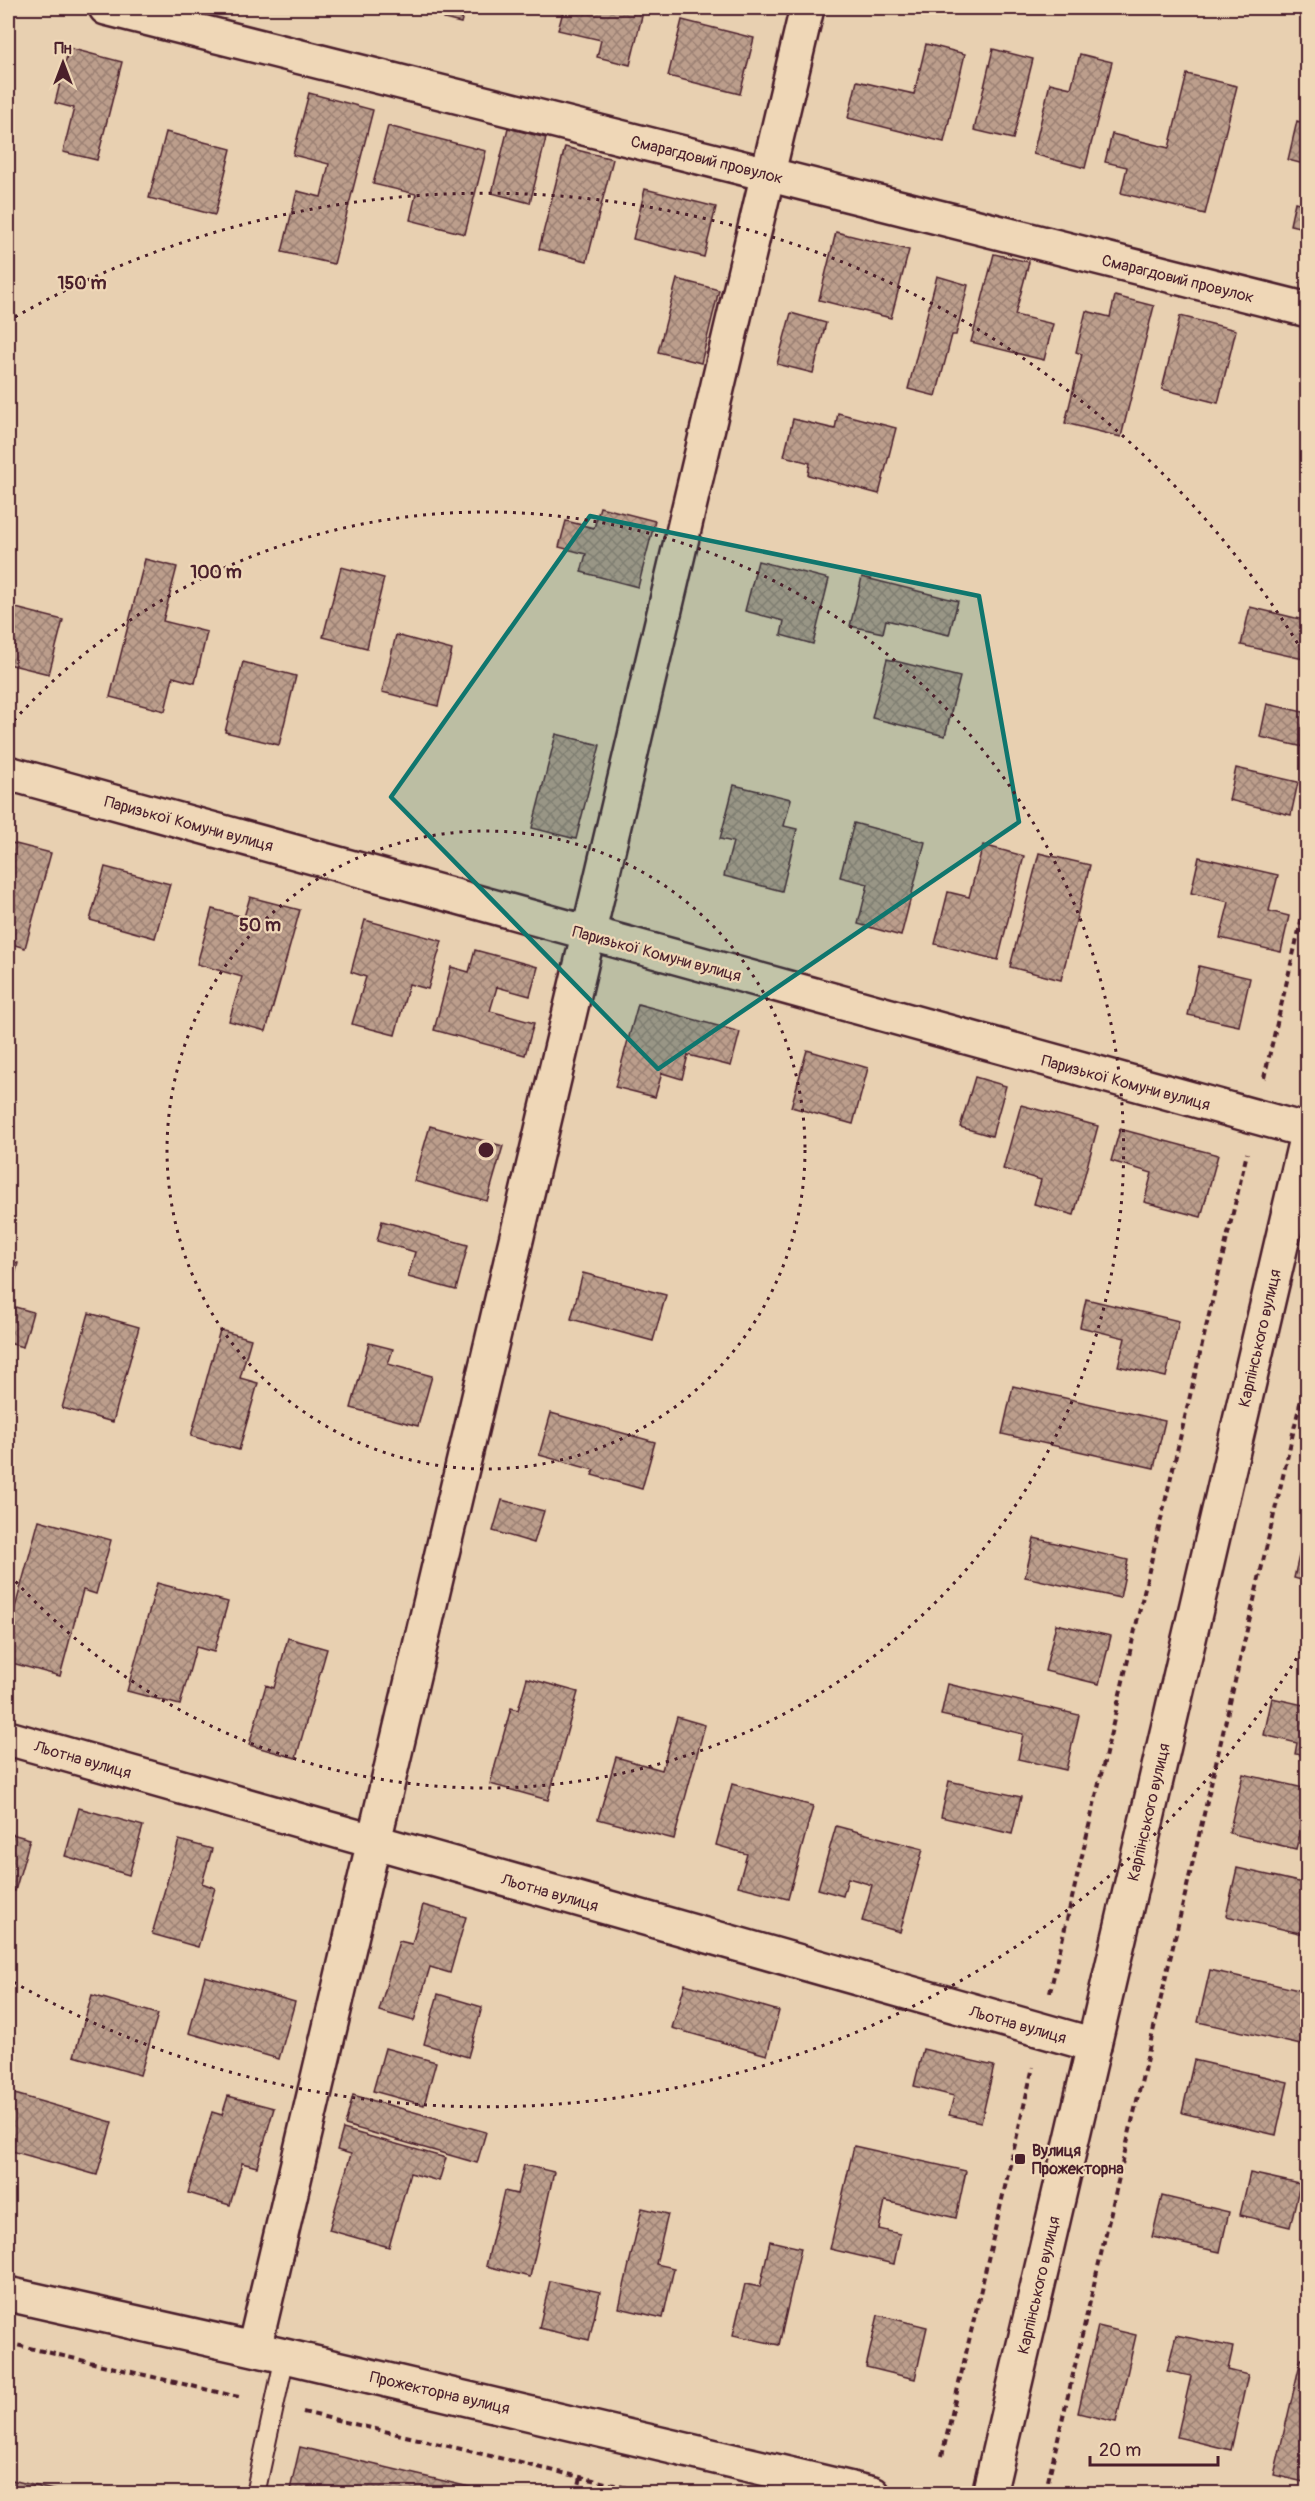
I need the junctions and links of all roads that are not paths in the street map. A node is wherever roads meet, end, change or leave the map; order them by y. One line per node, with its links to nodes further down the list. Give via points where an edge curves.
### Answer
1 (106, 8): 3 (street, Смарагдовий провулок)
2 (807, 8): 3 (street)
3 (768, 174): 4 (street, Смарагдовий провулок); 6 (street)
4 (1308, 310)
5 (8, 773): 6 (street, Паризької Комуни вулиця)
6 (588, 933): 7 (street, Паризької Комуни вулиця); 9 (street)
7 (1307, 1131): 10 (street, Карпінського вулиця)
8 (8, 1738): 9 (street, Льотна вулиця)
9 (374, 1842): 10 (street, Льотна вулиця); 12 (street)
10 (1094, 2045): 16 (street, Карпінського вулиця)
11 (8, 2294): 12 (street, Прожекторна вулиця)
12 (254, 2349): 13 (street, Прожекторна вулиця)
13 (285, 2356): 14 (lane); 15 (street, Прожекторна вулиця)
14 (255, 2493)
15 (873, 2493)
16 (989, 2493)

